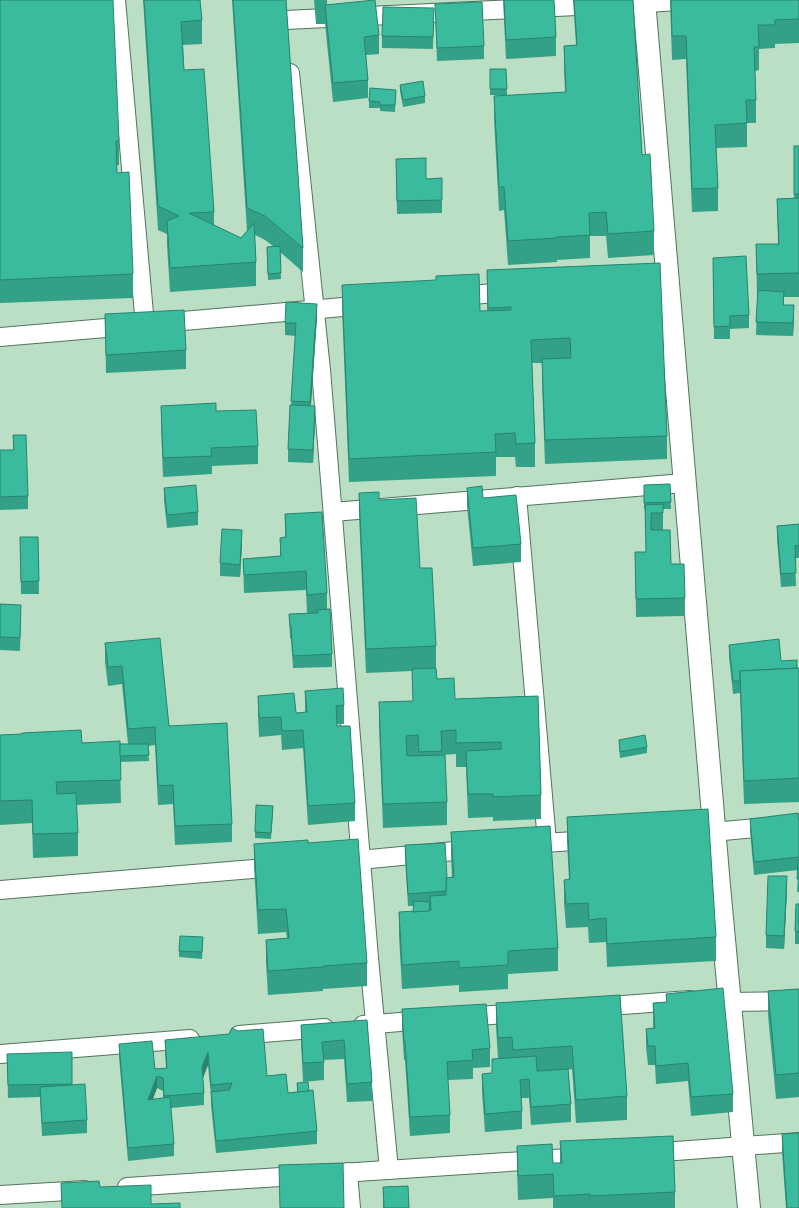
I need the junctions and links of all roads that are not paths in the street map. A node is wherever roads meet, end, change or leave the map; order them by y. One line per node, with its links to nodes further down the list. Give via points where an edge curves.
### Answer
1 (116, 0): 11 (street)
2 (695, 0): 3 (street)
3 (644, 1): 4 (street); 13 (main road, via 659,278)
4 (489, 5): 5 (street)
5 (285, 21)
6 (289, 59): 10 (street)
7 (526, 290): 8 (street)
8 (440, 298)
9 (385, 303): 10 (street)
10 (315, 310): 11 (street); 15 (street)
11 (144, 325): 12 (street)
12 (0, 337)
13 (684, 483): 14 (street); 17 (main road)
14 (517, 496): 15 (street); 20 (street)
15 (332, 512): 21 (street)
16 (799, 824): 17 (street)
17 (714, 833): 18 (street); 26 (main road)
18 (682, 835)
19 (611, 839): 20 (street)
20 (547, 842): 21 (street)
21 (360, 860): 22 (street); 29 (street)
22 (329, 863)
23 (298, 866): 24 (street)
24 (0, 890)
25 (799, 1001): 26 (street)
26 (730, 1002): 27 (street, via 699,999); 34 (main road)
27 (580, 1008)
28 (541, 1011): 29 (street)
29 (375, 1024): 30 (street); 37 (street)
30 (226, 1036)
31 (203, 1038): 32 (street)
32 (0, 1054)
33 (799, 1142): 34 (street)
34 (744, 1146): 35 (street); 41 (main road)
35 (634, 1154)
36 (602, 1156): 37 (street)
37 (389, 1170): 38 (street)
38 (348, 1172): 39 (street); 40 (street)
39 (0, 1195)
40 (351, 1208)
41 (750, 1208)

